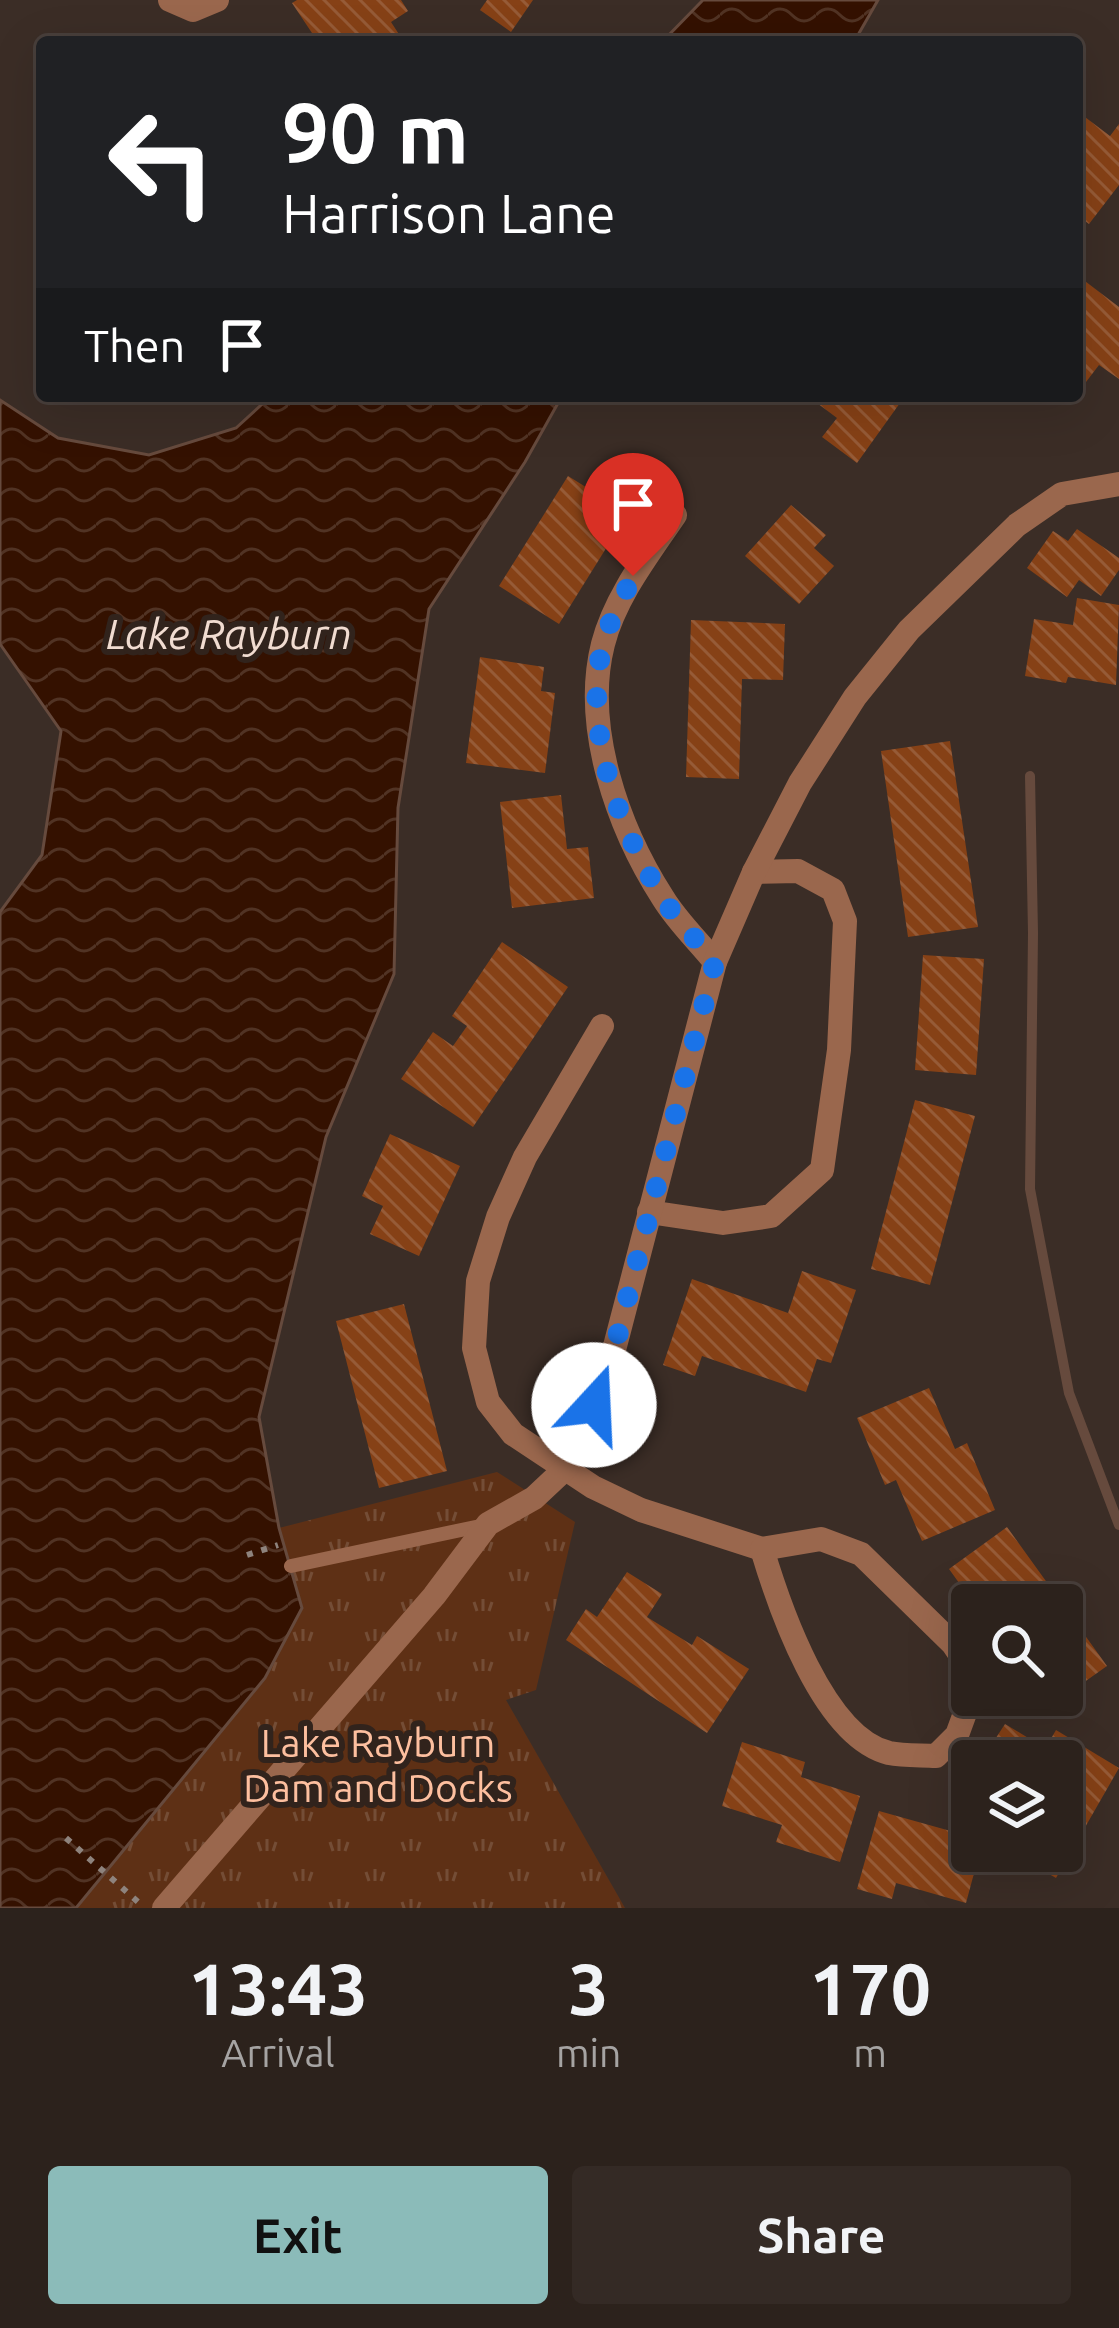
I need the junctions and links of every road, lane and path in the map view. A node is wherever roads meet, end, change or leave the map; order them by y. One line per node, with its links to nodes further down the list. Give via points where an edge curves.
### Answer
1 (170, 0): 2 (street, via 193,10)
2 (217, 0)
3 (1119, 484): 5 (street, via 1047,504 909,630 844,714)
4 (675, 515): 6 (street, via 633,576 603,644 597,718 612,788 638,850 664,899)
5 (754, 872): 6 (street); 8 (street, via 798,871 833,890 845,921 822,1170 771,1216 722,1223)
6 (715, 962): 8 (street)
7 (602, 1025): 9 (street, via 525,1157 478,1282 474,1348 488,1402 513,1434)
8 (649, 1212): 9 (street, via 608,1373)
9 (566, 1468): 10 (street); 12 (street, via 641,1510)
10 (488, 1525): 14 (lane); 19 (street)
11 (281, 1544): 13 (path)
12 (762, 1549): 15 (street, via 821,1539 861,1554); 16 (street, via 789,1635 853,1732 885,1752 936,1756)
13 (247, 1555)
14 (291, 1567)
15 (951, 1642)
16 (964, 1716)
17 (66, 1838): 18 (path)
18 (145, 1908)
19 (164, 1908)

